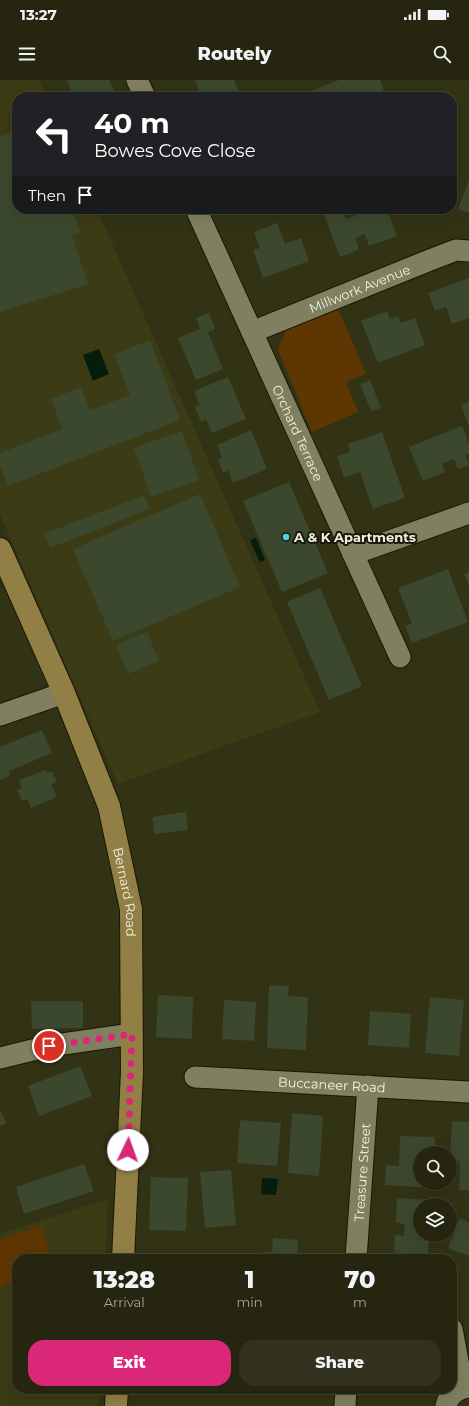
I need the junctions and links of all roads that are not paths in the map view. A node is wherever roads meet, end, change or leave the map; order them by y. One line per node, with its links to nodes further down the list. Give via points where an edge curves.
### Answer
1 (137, 80): 2 (street)
2 (143, 92)
3 (198, 214): 5 (street, Orchard Terrace)
4 (469, 251): 5 (street, Millwork Avenue, via 456,250 436,257)
5 (252, 332): 8 (street, Orchard Terrace)
6 (469, 513): 8 (street)
7 (0, 549): 10 (main road, Bernard Road)
8 (353, 554): 9 (street, Orchard Terrace)
9 (400, 657)
10 (64, 693): 11 (street); 12 (main road, Bernard Road, via 109,806 131,909)
11 (0, 715)
12 (132, 1034): 13 (street, via 49,1046); 17 (main road, Bernard Road)
13 (0, 1058)
14 (195, 1077): 15 (street, Buccaneer Road)
15 (368, 1086): 16 (street, Buccaneer Road); 18 (street, Treasure Street)
16 (469, 1092)
17 (123, 1254)
18 (356, 1254)
19 (457, 1350): 20 (street)
20 (466, 1388)
21 (117, 1394): 24 (main road)
22 (346, 1394): 25 (street)
23 (452, 1394): 26 (street)
24 (116, 1406)
25 (345, 1406)
26 (446, 1406)

